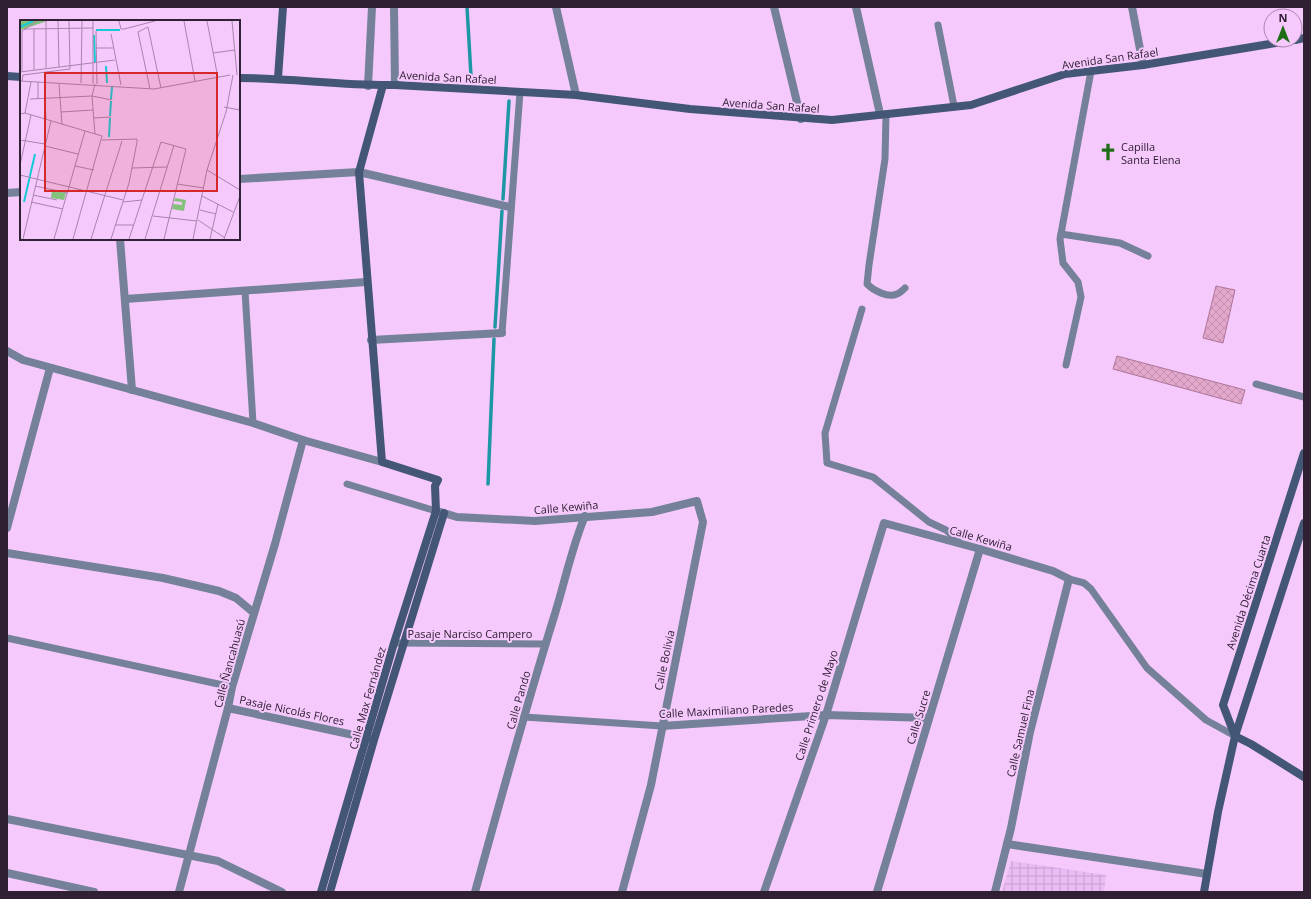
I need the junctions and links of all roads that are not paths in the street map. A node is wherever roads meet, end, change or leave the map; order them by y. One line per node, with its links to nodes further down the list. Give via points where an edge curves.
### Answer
1 (282, 7): 15 (street)
2 (372, 7): 18 (street)
3 (394, 7): 17 (street)
4 (556, 7): 20 (street)
5 (774, 7): 23 (street)
6 (856, 7): 22 (street)
7 (1132, 7): 10 (street)
8 (938, 25): 21 (lane)
9 (1263, 45): 10 (street, Avenida San Rafael)
10 (1143, 65): 11 (street, Avenida San Rafael)
11 (1091, 71): 21 (street, Avenida San Rafael, via 1065,74 970,104); 29 (lane)
12 (7, 76): 13 (street)
13 (20, 77)
14 (240, 78): 15 (street, Avenida San Rafael)
15 (278, 78): 18 (street, Avenida San Rafael)
16 (383, 85): 17 (street, Avenida San Rafael); 18 (street, Avenida San Rafael); 24 (street)
17 (395, 85): 19 (street, Avenida San Rafael)
18 (368, 86)
19 (520, 92): 20 (street, Avenida San Rafael); 28 (lane)
20 (576, 95): 23 (street, Avenida San Rafael)
21 (954, 106): 22 (street, Avenida San Rafael)
22 (883, 114): 23 (street, Avenida San Rafael, via 832,120); 33 (lane, via 885,159 868,265 868,284 876,291 890,295 897,294)
23 (801, 119)
24 (359, 172): 25 (street); 28 (street); 32 (street)
25 (240, 179)
26 (20, 192): 27 (street)
27 (7, 193)
28 (510, 207): 37 (lane)
29 (1061, 234): 31 (lane, via 1120,243); 40 (lane, via 1063,263 1078,282 1081,297)
30 (120, 240): 35 (street)
31 (1148, 256)
32 (366, 282): 34 (street); 38 (street)
33 (905, 288)
34 (245, 291): 35 (street); 45 (lane)
35 (125, 299): 43 (street)
36 (862, 309): 56 (lane, via 825,433 827,463 873,477 929,522 946,530)
37 (502, 333): 38 (street)
38 (370, 340): 48 (street)
39 (8, 349): 41 (street, via 23,360)
40 (1066, 365)
41 (50, 368): 43 (street); 55 (street)
42 (1256, 384): 44 (lane)
43 (132, 390): 45 (street)
44 (1304, 397)
45 (253, 423): 46 (street)
46 (303, 440): 48 (street); 60 (street, Calle Ñancahuasú)
47 (1304, 453): 71 (street, Avenida Décima Cuarta, via 1223,705)
48 (382, 462): 51 (street, via 438,480 434,486)
49 (347, 484): 51 (lane)
50 (697, 501): 52 (street, Calle Kewiña, via 652,512); 70 (street, Calle Bolivia, via 703,522)
51 (440, 512): 52 (street, Calle Kewiña, via 457,517 535,521); 62 (street, Calle Max Fernández); 63 (street, Calle Max Fernández)
52 (586, 516): 64 (street, Calle Pando, via 578,533)
53 (884, 523): 56 (street, Calle Kewiña); 67 (street, Calle Primero de Mayo)
54 (1304, 523): 71 (street)
55 (7, 528)
56 (960, 543): 57 (street, Calle Kewiña)
57 (980, 549): 59 (street, Calle Kewiña, via 1053,571); 69 (street, Calle Sucre)
58 (7, 553): 60 (street, via 163,578 212,589 236,598)
59 (1069, 579): 71 (lane, via 1084,583 1092,589 1147,668 1206,720); 75 (street, Calle Samuel Fina, via 1030,732)
60 (254, 613): 65 (street, Calle Ñancahuasú)
61 (7, 638): 65 (lane)
62 (394, 643): 63 (lane, Pasaje Narciso Campero); 72 (street, Calle Max Fernández)
63 (405, 643): 64 (lane, Pasaje Narciso Campero); 72 (street, Calle Max Fernández)
64 (546, 644): 68 (street, Calle Pando)
65 (232, 687): 66 (street, Calle Ñancahuasú)
66 (228, 708): 72 (street, Pasaje Nicolás Flores); 76 (street, Calle Ñancahuasú)
67 (826, 715): 69 (street, Calle Maximiliano Paredes); 70 (street, Calle Maximiliano Paredes); 88 (street, Calle Primero de Mayo)
68 (524, 717): 70 (lane, Calle Maximiliano Paredes); 86 (street, Calle Pando)
69 (929, 718): 89 (street, Calle Sucre)
70 (662, 726): 87 (street, Calle Bolivia, via 651,785)
71 (1235, 736): 73 (street); 78 (street, via 1218,812)
72 (370, 739): 84 (street, Calle Max Fernández); 85 (street, Calle Max Fernández)
73 (1304, 777)
74 (7, 819): 76 (street)
75 (1007, 844): 78 (street); 90 (street, Calle Samuel Fina)
76 (189, 855): 82 (street, Calle Ñancahuasú); 83 (street, via 218,862)
77 (7, 872): 79 (street)
78 (1208, 874): 91 (street)
79 (54, 883): 80 (street); 81 (street)
80 (52, 892)
81 (94, 892)
82 (179, 892)
83 (282, 892)
84 (321, 892)
85 (330, 892)
86 (475, 892)
87 (622, 892)
88 (764, 892)
89 (877, 892)
90 (995, 892)
91 (1204, 892)

